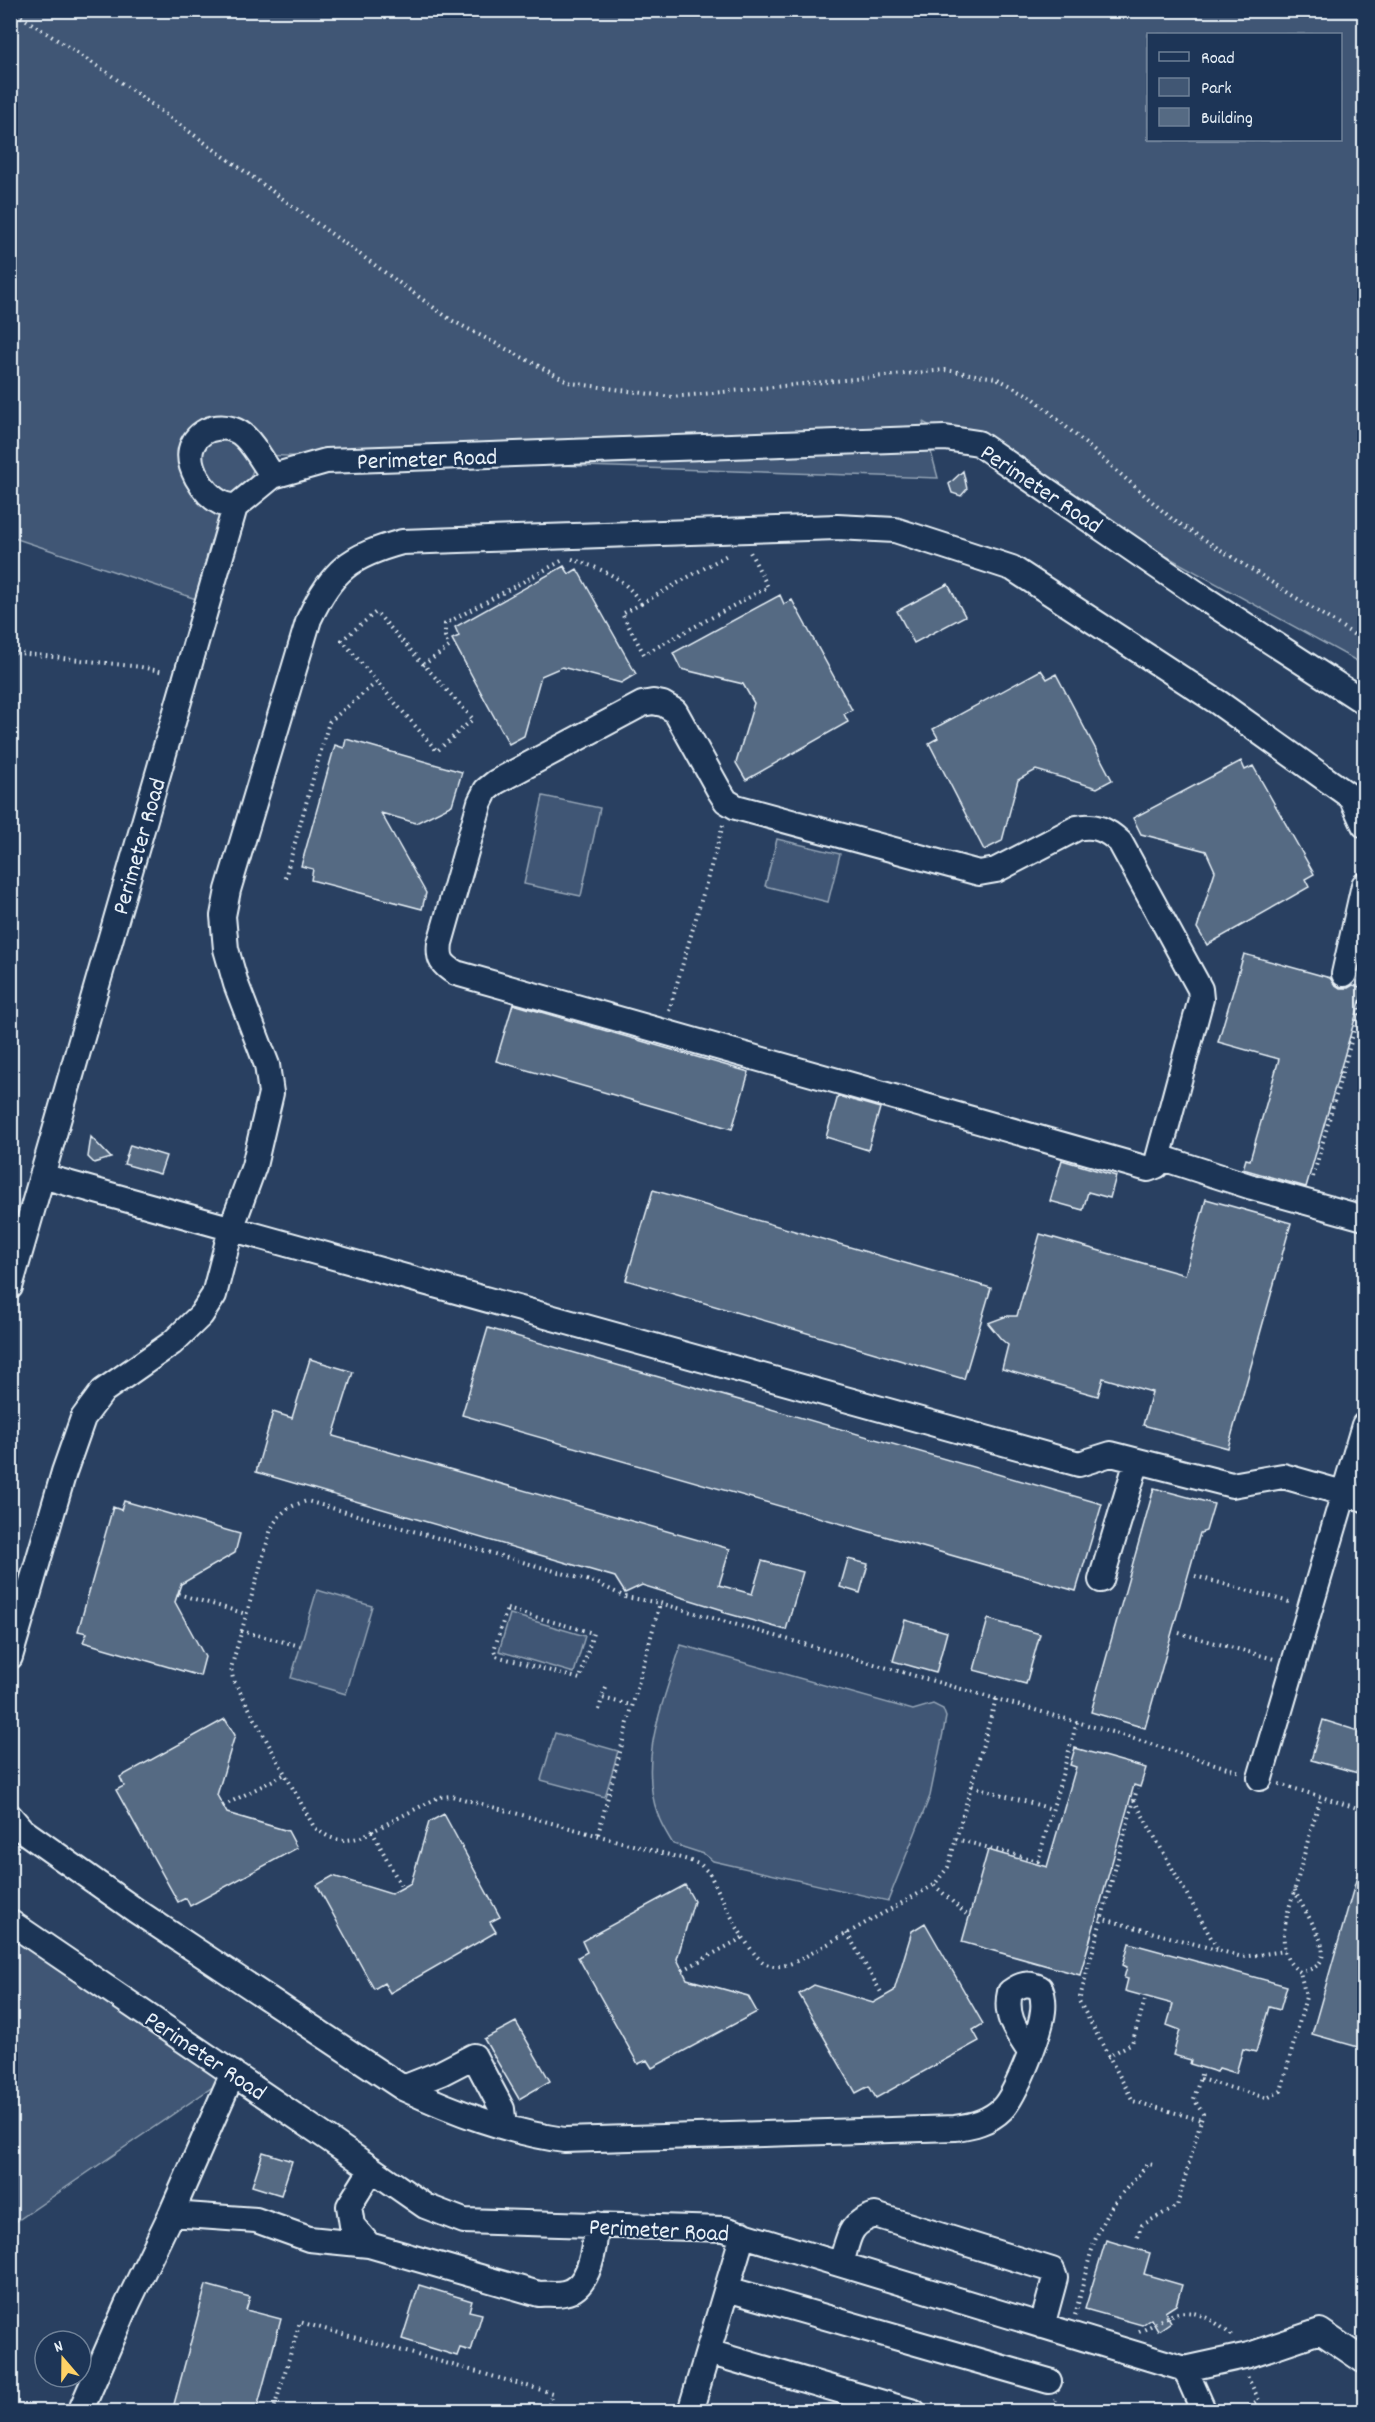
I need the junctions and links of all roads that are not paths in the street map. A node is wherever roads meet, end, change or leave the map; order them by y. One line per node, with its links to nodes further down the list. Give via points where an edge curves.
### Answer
1 (273, 476): 2 (street, Perimeter Road); 2 (street, via 245,437 234,430 213,428 202,433 192,445 195,474 220,502); 3 (street, Perimeter Road, via 326,461 945,438 978,443 1202,597)
2 (235, 507): 8 (street, Perimeter Road)
3 (1365, 702)
4 (1365, 825): 10 (street, via 1352,797 1219,703 1012,568 895,530 837,527 402,542 380,548 356,558 337,573 321,593 309,619 228,890 223,916 226,949 267,1065 272,1093 254,1166)
5 (1365, 885): 6 (street)
6 (1344, 974)
7 (1159, 1157): 7 (street, via 1156,1166 1148,1169 456,973 444,966 439,955 440,943 486,790 652,702 675,711 719,790 736,807 979,873 996,870 1077,828 1087,826 1110,832 1120,842 1200,989 1201,999); 9 (street)
8 (42, 1176): 10 (street); 11 (street, Perimeter Road)
9 (1365, 1218)
10 (231, 1229): 13 (street, via 1079,1464 1111,1454); 16 (street, via 214,1295 201,1315 172,1343 103,1391 82,1418)
11 (10, 1287)
12 (1365, 1425): 14 (street)
13 (1137, 1461): 14 (street, via 1232,1485 1283,1476); 15 (street)
14 (1355, 1496): 17 (street, via 1311,1608)
15 (1101, 1580)
16 (10, 1657)
17 (1260, 1779)
18 (10, 1816): 22 (street, via 22,1830 135,1910)
19 (10, 1922): 21 (street, Perimeter Road)
20 (1030, 2052): 23 (street, via 1011,2099 1001,2110 972,2126 564,2140)
21 (233, 2073): 24 (street, Perimeter Road); 25 (street)
22 (403, 2088): 23 (street, via 449,2109); 23 (street, via 474,2056 502,2109)
23 (504, 2127)
24 (372, 2169): 26 (street, Perimeter Road, via 425,2206 464,2221); 28 (street, via 349,2206 352,2225)
25 (171, 2214): 28 (street, via 256,2220 309,2239); 38 (street)
26 (596, 2224): 27 (street, Perimeter Road, via 724,2229); 28 (street, via 593,2252 583,2281 566,2293 539,2294)
27 (743, 2234): 29 (street, Perimeter Road); 30 (street)
28 (369, 2246)
29 (841, 2264): 31 (street, Perimeter Road); 31 (street, via 852,2228 861,2219 875,2215 1052,2270 1055,2278)
30 (727, 2289): 32 (street); 35 (street)
31 (1042, 2326): 34 (street, Perimeter Road)
32 (708, 2352): 36 (street); 37 (street)
33 (1365, 2361): 34 (street, via 1320,2331)
34 (1185, 2369): 39 (street)
35 (1048, 2381)
36 (901, 2410)
37 (692, 2411)
38 (80, 2412)
39 (1204, 2412)

